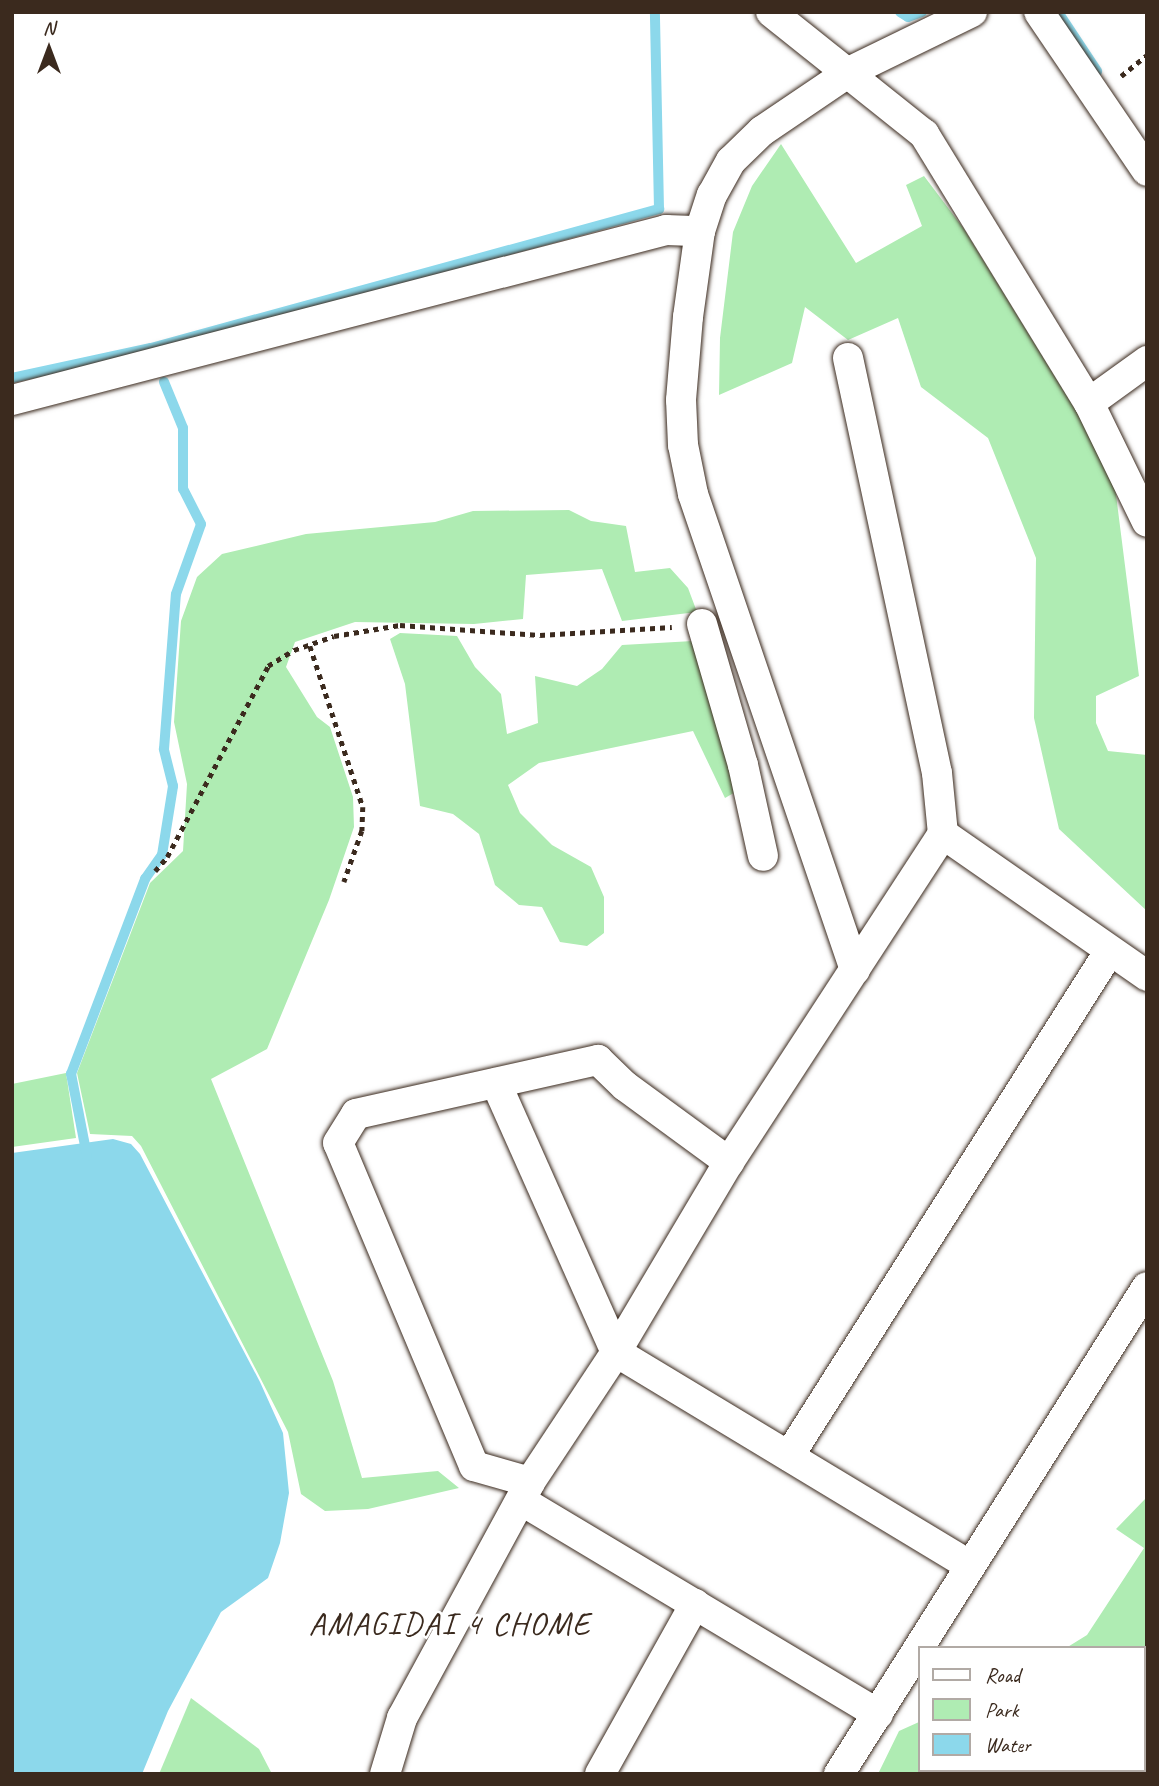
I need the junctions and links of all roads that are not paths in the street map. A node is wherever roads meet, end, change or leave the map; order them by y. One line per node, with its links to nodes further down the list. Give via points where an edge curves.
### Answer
1 (771, 12): 4 (street)
2 (972, 12): 4 (street)
3 (1039, 12): 5 (street)
4 (849, 72): 6 (street, via 762,131 730,161 712,195); 10 (street, via 923,134)
5 (1147, 172)
6 (701, 231): 9 (street, via 666,230); 16 (street, via 681,400 691,482 729,608)
7 (848, 358): 13 (street, via 937,772)
8 (1147, 361): 10 (street)
9 (12, 400)
10 (1089, 403): 11 (street)
11 (1147, 522)
12 (702, 624): 14 (street)
13 (943, 835): 15 (street); 16 (street)
14 (763, 856)
15 (1109, 952): 17 (street); 22 (street)
16 (855, 970): 19 (street)
17 (1147, 976)
18 (496, 1083): 19 (street, via 598,1060 625,1086); 21 (street); 23 (street, via 356,1114 338,1143 474,1466)
19 (729, 1162): 21 (street)
20 (1147, 1287): 24 (street)
21 (615, 1352): 22 (street); 23 (street)
22 (789, 1456): 24 (street)
23 (526, 1492): 25 (street); 29 (street, via 402,1718)
24 (968, 1564): 26 (street)
25 (695, 1604): 28 (street); 30 (street)
26 (919, 1646)
27 (918, 1647): 28 (street)
28 (878, 1714): 31 (street)
29 (385, 1774)
30 (600, 1774)
31 (839, 1774)

